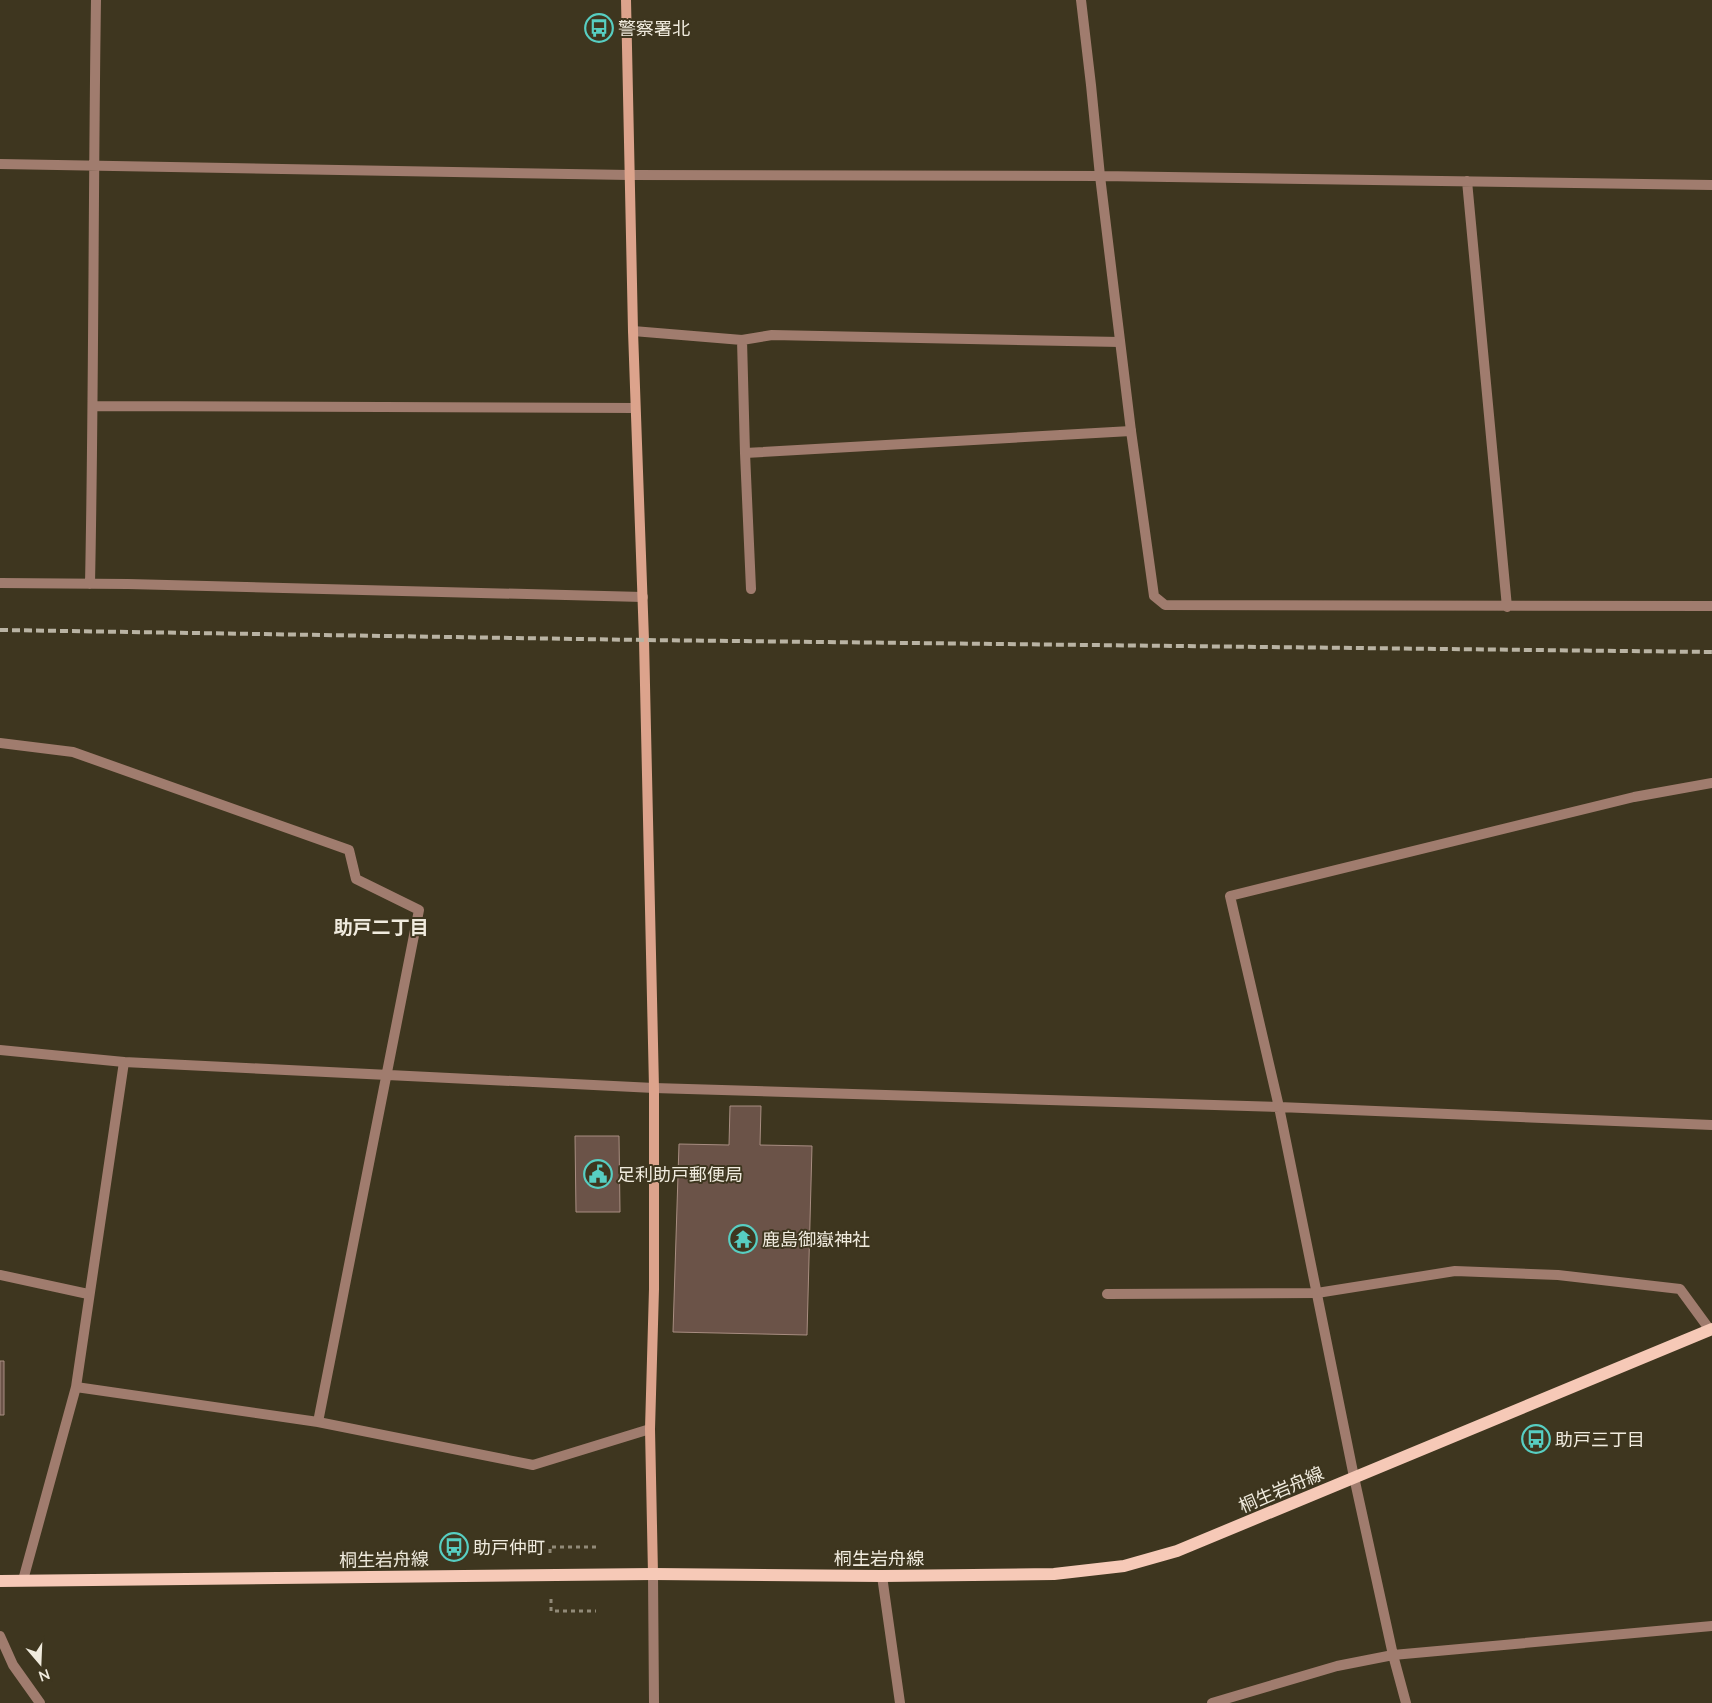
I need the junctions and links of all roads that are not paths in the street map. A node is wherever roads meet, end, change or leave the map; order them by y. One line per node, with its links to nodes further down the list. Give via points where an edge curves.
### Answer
1 (96, 0): 5 (street)
2 (626, 0): 6 (street)
3 (1081, 0): 7 (street)
4 (0, 164): 5 (street)
5 (93, 165): 6 (street); 13 (street)
6 (629, 175): 7 (street); 10 (street)
7 (1100, 176): 8 (street); 12 (street)
8 (1467, 181): 9 (street); 21 (street)
9 (1712, 185)
10 (633, 331): 11 (street); 14 (street)
11 (742, 340): 12 (street, via 772,335); 16 (street)
12 (1120, 342): 15 (street)
13 (94, 406): 14 (street); 18 (street)
14 (635, 408): 20 (street)
15 (1131, 431): 16 (street); 21 (street, via 1154,596 1164,606)
16 (745, 453): 19 (street)
17 (0, 583): 18 (street)
18 (90, 584): 20 (street)
19 (751, 589)
20 (642, 597): 28 (street)
21 (1508, 606): 22 (street)
22 (1712, 606)
23 (0, 744): 27 (street, via 73,752 349,850 356,879 419,910)
24 (1712, 783): 29 (street, via 1625,799 1230,896)
25 (0, 1050): 26 (street)
26 (124, 1062): 27 (street); 33 (street)
27 (386, 1075): 28 (street); 37 (street)
28 (654, 1088): 29 (street); 38 (street)
29 (1279, 1108): 30 (street); 32 (street)
30 (1712, 1125)
31 (0, 1275): 33 (street)
32 (1317, 1293): 34 (street); 35 (street, via 1456,1271 1558,1275 1680,1289); 39 (street)
33 (88, 1294): 36 (street)
34 (1107, 1294)
35 (1711, 1329): 39 (main road, 桐生岩舟線)
36 (76, 1387): 37 (street); 42 (street)
37 (318, 1422): 38 (street, via 533,1465)
38 (650, 1429): 40 (street)
39 (1354, 1477): 41 (main road, 桐生岩舟線, via 1177,1551 1124,1566 1054,1574); 46 (street)
40 (654, 1574): 41 (main road, 桐生岩舟線); 42 (main road, 桐生岩舟線); 48 (street)
41 (882, 1576): 49 (street)
42 (23, 1580): 43 (main road, 桐生岩舟線)
43 (0, 1581)
44 (1712, 1626): 46 (street)
45 (0, 1636): 47 (street, via 13,1665)
46 (1394, 1655): 50 (street, via 1337,1666); 51 (street)
47 (40, 1703)
48 (654, 1703)
49 (900, 1703)
50 (1212, 1703)
51 (1406, 1703)

